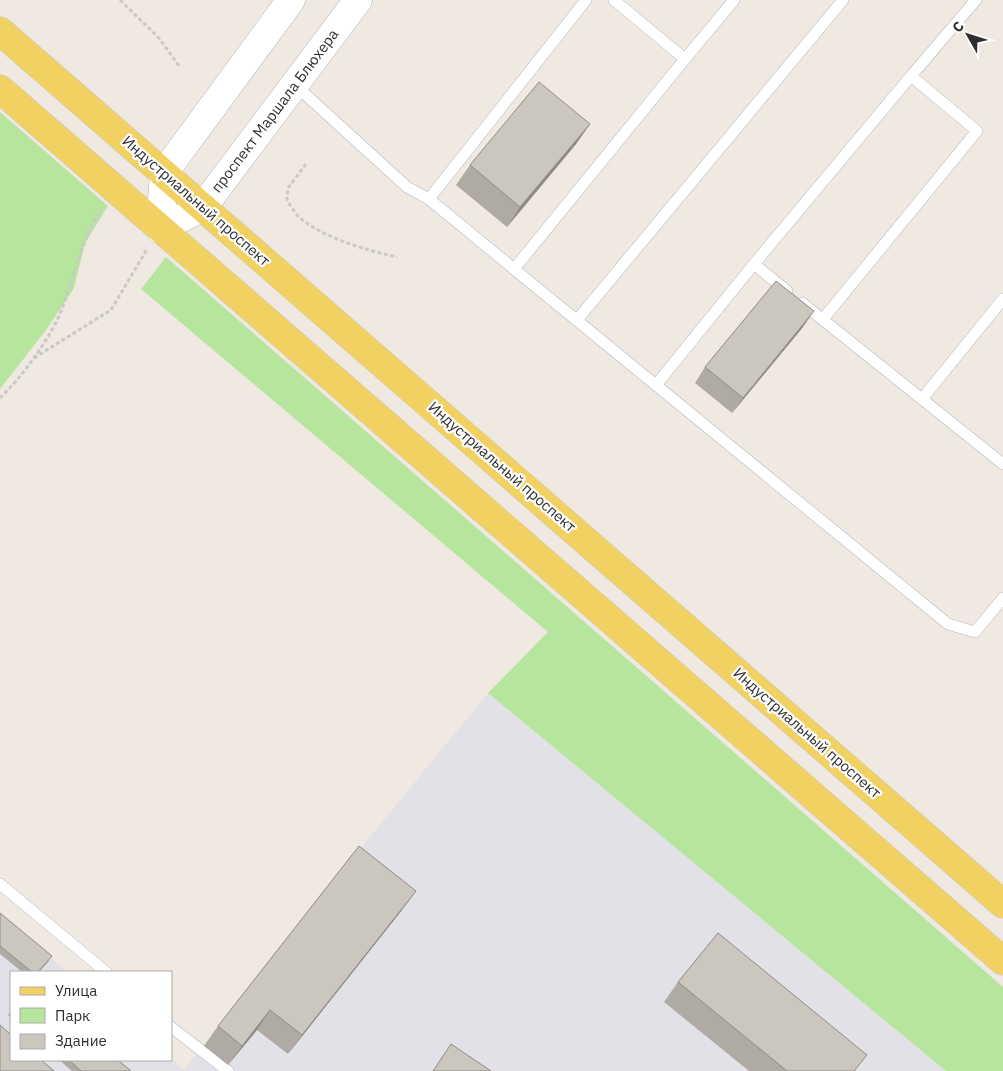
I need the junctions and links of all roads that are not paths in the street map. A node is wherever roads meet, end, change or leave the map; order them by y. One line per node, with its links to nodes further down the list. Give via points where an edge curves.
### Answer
1 (291, 0): 13 (street)
2 (358, 0): 11 (street, проспект Маршала Блюхера)
3 (586, 0): 14 (lane)
4 (614, 0): 9 (lane)
5 (734, 0): 9 (lane)
6 (843, 0): 21 (lane)
7 (976, 0): 10 (lane)
8 (0, 31): 13 (main road, Индустриальный проспект)
9 (685, 59): 18 (lane)
10 (911, 76): 17 (lane); 20 (lane, via 977,131)
11 (295, 85): 14 (lane, via 407,186); 15 (street, проспект Маршала Блюхера)
12 (0, 89): 16 (main road)
13 (164, 173): 15 (main road, Индустриальный проспект); 16 (street)
14 (429, 199): 18 (lane)
15 (203, 207): 16 (street, проспект Маршала Блюхера); 27 (main road, Индустриальный проспект)
16 (160, 228): 28 (main road)
17 (754, 264): 20 (lane); 22 (lane)
18 (514, 269): 21 (lane)
19 (1003, 300): 23 (lane)
20 (822, 319): 23 (lane)
21 (577, 320): 22 (lane)
22 (656, 385): 25 (lane, via 948,624 975,632)
23 (922, 399): 24 (lane)
24 (1002, 461)
25 (1003, 598)
26 (0, 884): 29 (lane)
27 (1003, 904)
28 (1003, 962)
29 (105, 971)
30 (172, 1028): 31 (lane)
31 (228, 1071)

